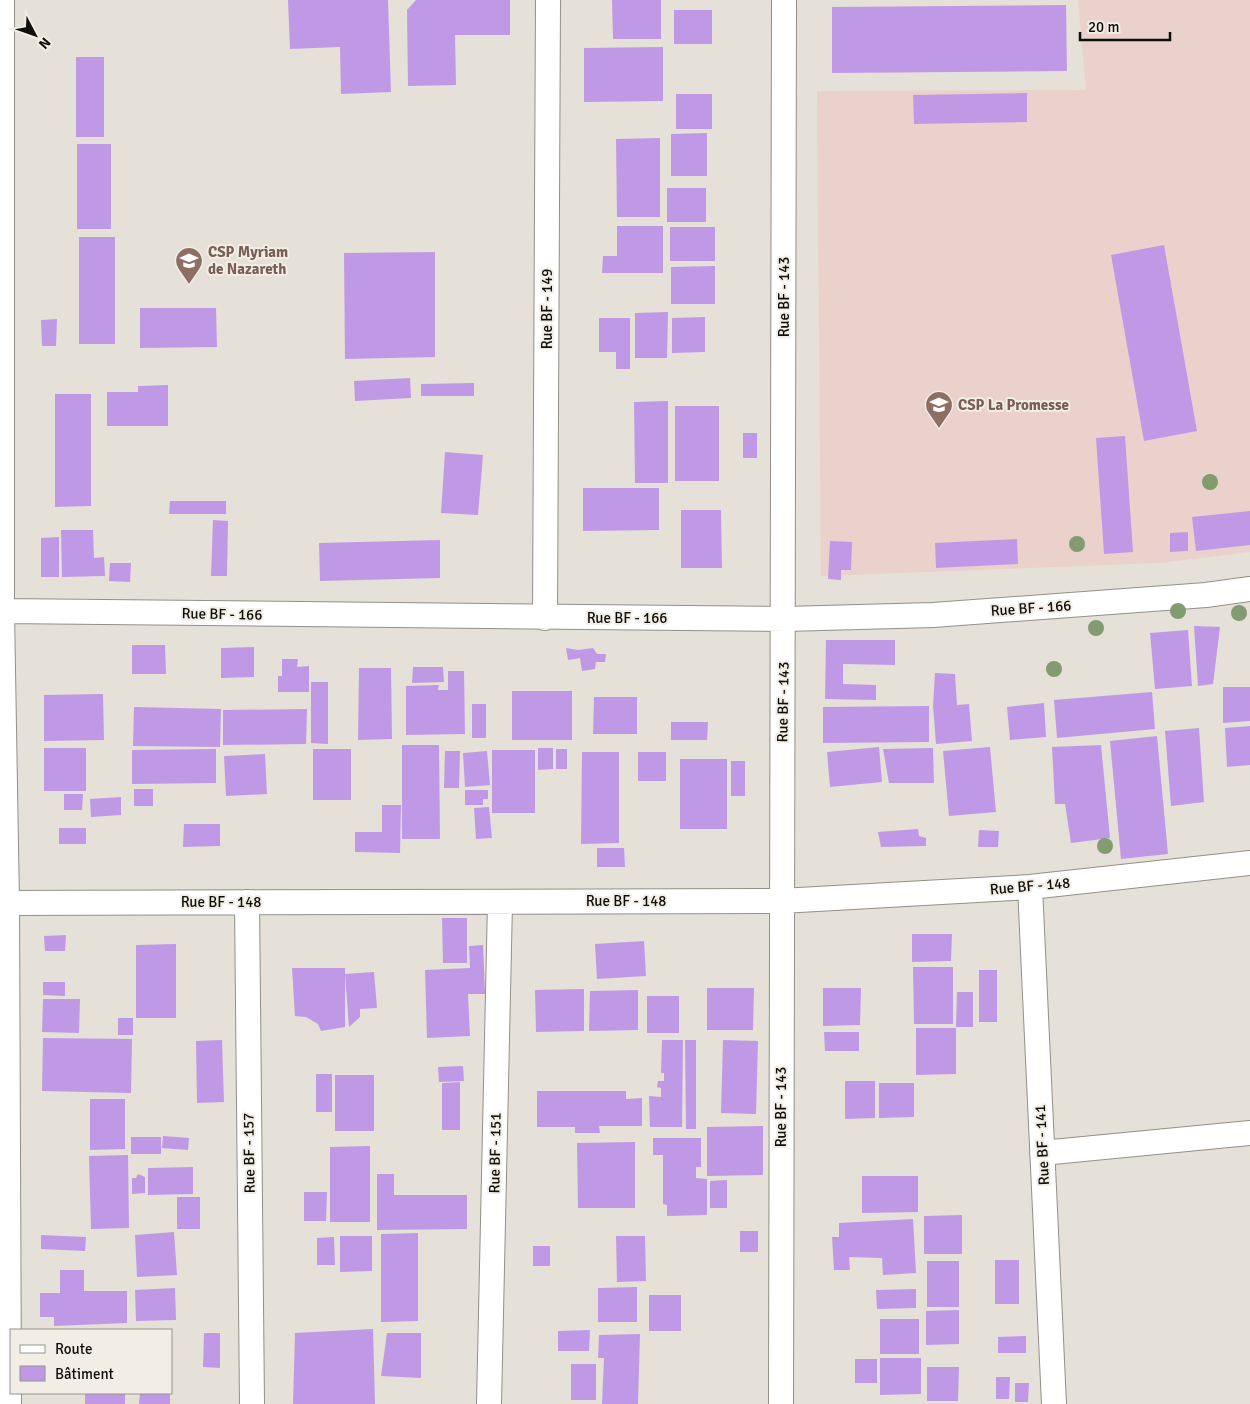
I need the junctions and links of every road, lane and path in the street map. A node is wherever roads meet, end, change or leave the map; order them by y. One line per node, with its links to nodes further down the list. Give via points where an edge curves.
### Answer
1 (2, 0): 5 (street)
2 (548, 0): 6 (street, Rue BF - 149)
3 (784, 0): 7 (street, Rue BF - 143)
4 (1250, 589): 7 (street, Rue BF - 166, via 943,614)
5 (2, 611): 6 (street, Rue BF - 166); 11 (street)
6 (545, 618): 7 (street, Rue BF - 166)
7 (784, 619): 10 (street, Rue BF - 143)
8 (1250, 863): 9 (street, Rue BF - 148)
9 (1030, 887): 10 (street, Rue BF - 148); 15 (street, Rue BF - 141)
10 (780, 901): 13 (street, Rue BF - 148); 19 (street, Rue BF - 143)
11 (3, 902): 12 (street, Rue BF - 148); 16 (street)
12 (246, 902): 13 (street, Rue BF - 148); 17 (street, Rue BF - 157)
13 (500, 902): 18 (street, Rue BF - 151)
14 (1250, 1133): 15 (street)
15 (1042, 1153): 20 (street, Rue BF - 141)
16 (9, 1404)
17 (252, 1404)
18 (489, 1404)
19 (781, 1404)
20 (1054, 1404)

